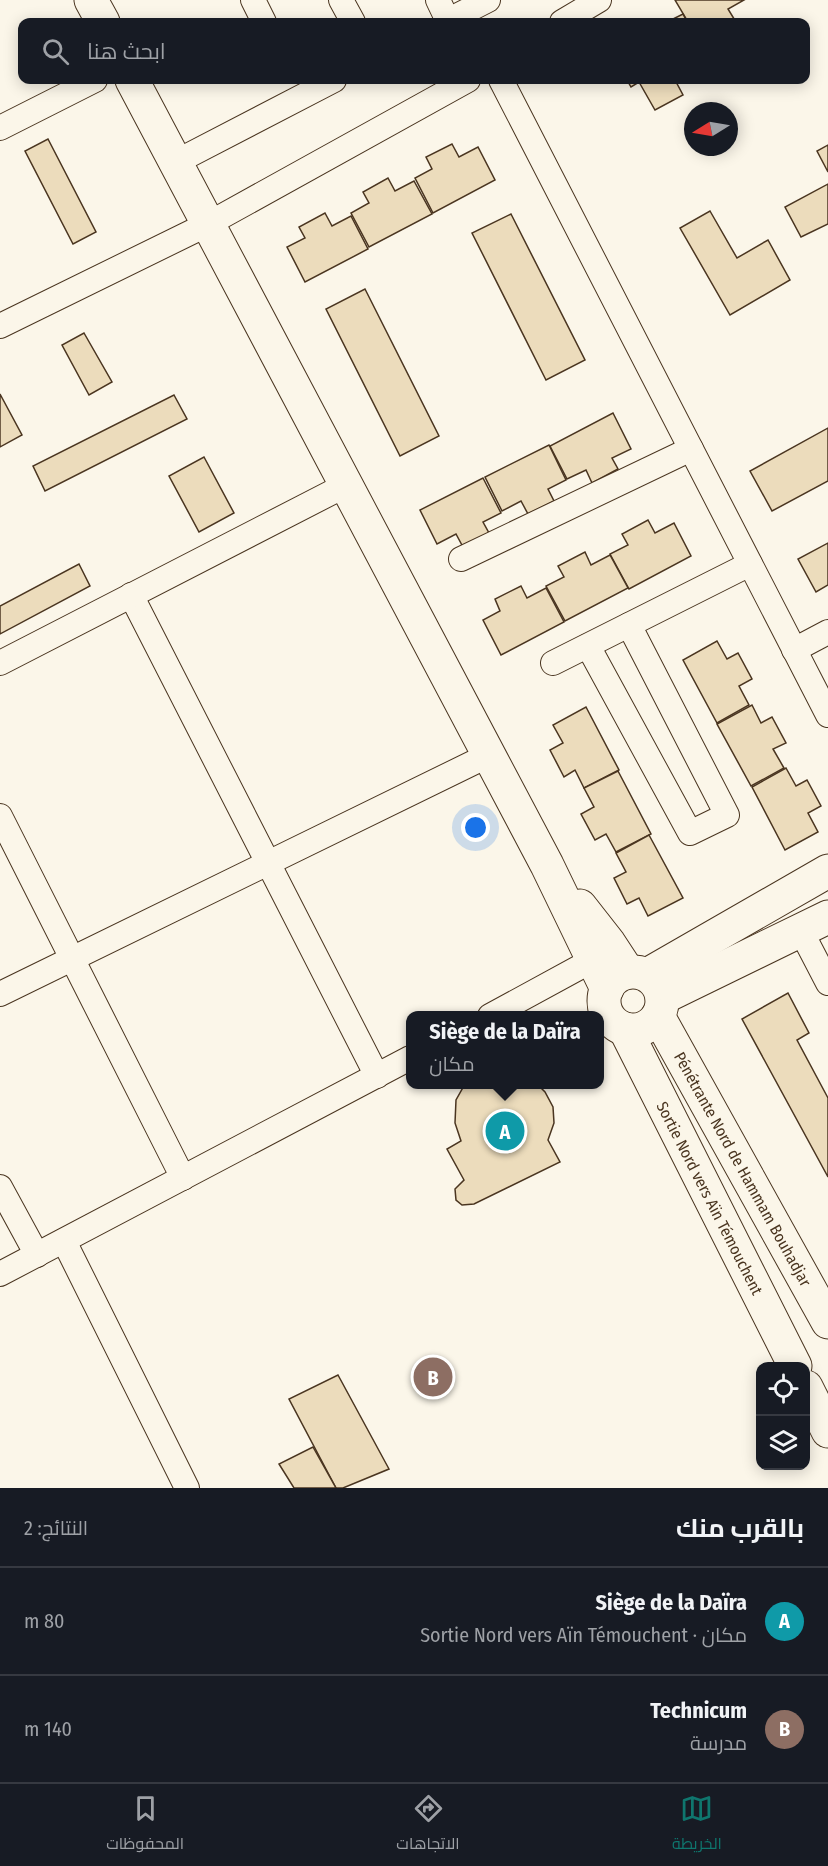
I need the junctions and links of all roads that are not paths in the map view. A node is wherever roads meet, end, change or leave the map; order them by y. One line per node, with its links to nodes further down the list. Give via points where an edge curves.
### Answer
1 (91, 0): 7 (main road)
2 (253, 0): 8 (street)
3 (341, 0): 9 (street)
4 (488, 0): 6 (street)
5 (599, 0): 10 (street)
6 (444, 14)
7 (101, 18)
8 (262, 18)
9 (351, 18)
10 (569, 18)
11 (87, 84): 17 (street)
12 (134, 84): 18 (main road)
13 (316, 84): 16 (street)
14 (461, 84): 19 (street)
15 (503, 84): 21 (street)
16 (297, 88): 18 (street)
17 (0, 128)
18 (176, 162): 19 (main road)
19 (208, 224): 20 (street); 22 (main road)
20 (0, 326)
21 (691, 448): 23 (street); 24 (street)
22 (346, 485): 25 (street); 33 (main road)
23 (462, 559)
24 (750, 564): 26 (street); 29 (street)
25 (131, 595): 30 (street); 35 (street)
26 (629, 626): 28 (street); 28 (street, via 727,815 690,833)
27 (828, 632): 29 (street)
28 (588, 646): 31 (street)
29 (794, 650): 32 (street)
30 (0, 663)
31 (553, 663)
32 (828, 715)
33 (489, 755): 35 (street); 36 (main road)
34 (0, 816): 39 (street)
35 (268, 863): 39 (street); 47 (street)
36 (547, 865): 40 (main road); 42 (main road, via 609,943)
37 (828, 871): 42 (main road)
38 (814, 924): 41 (street); 42 (main road)
39 (74, 958): 43 (street); 48 (street)
40 (591, 961): 42 (main road); 44 (street)
41 (828, 983)
42 (640, 990): 45 (main road, via 652,1023); 45 (main road, Sortie Nord vers Aïn Témouchent, via 604,997 607,1013); 53 (main road, Pénétrante Nord de Hammam Bouhadjar)
43 (0, 994)
44 (499, 1011)
45 (625, 1029): 54 (main road, Sortie Nord vers Aïn Témouchent)
46 (406, 1061): 47 (street)
47 (377, 1076): 48 (street)
48 (183, 1178): 50 (street)
49 (0, 1187): 51 (street)
50 (64, 1241): 51 (street); 57 (street)
51 (36, 1255): 52 (street)
52 (0, 1274)
53 (828, 1322)
54 (793, 1362)
55 (810, 1395): 56 (main road)
56 (828, 1431)
57 (187, 1488)

